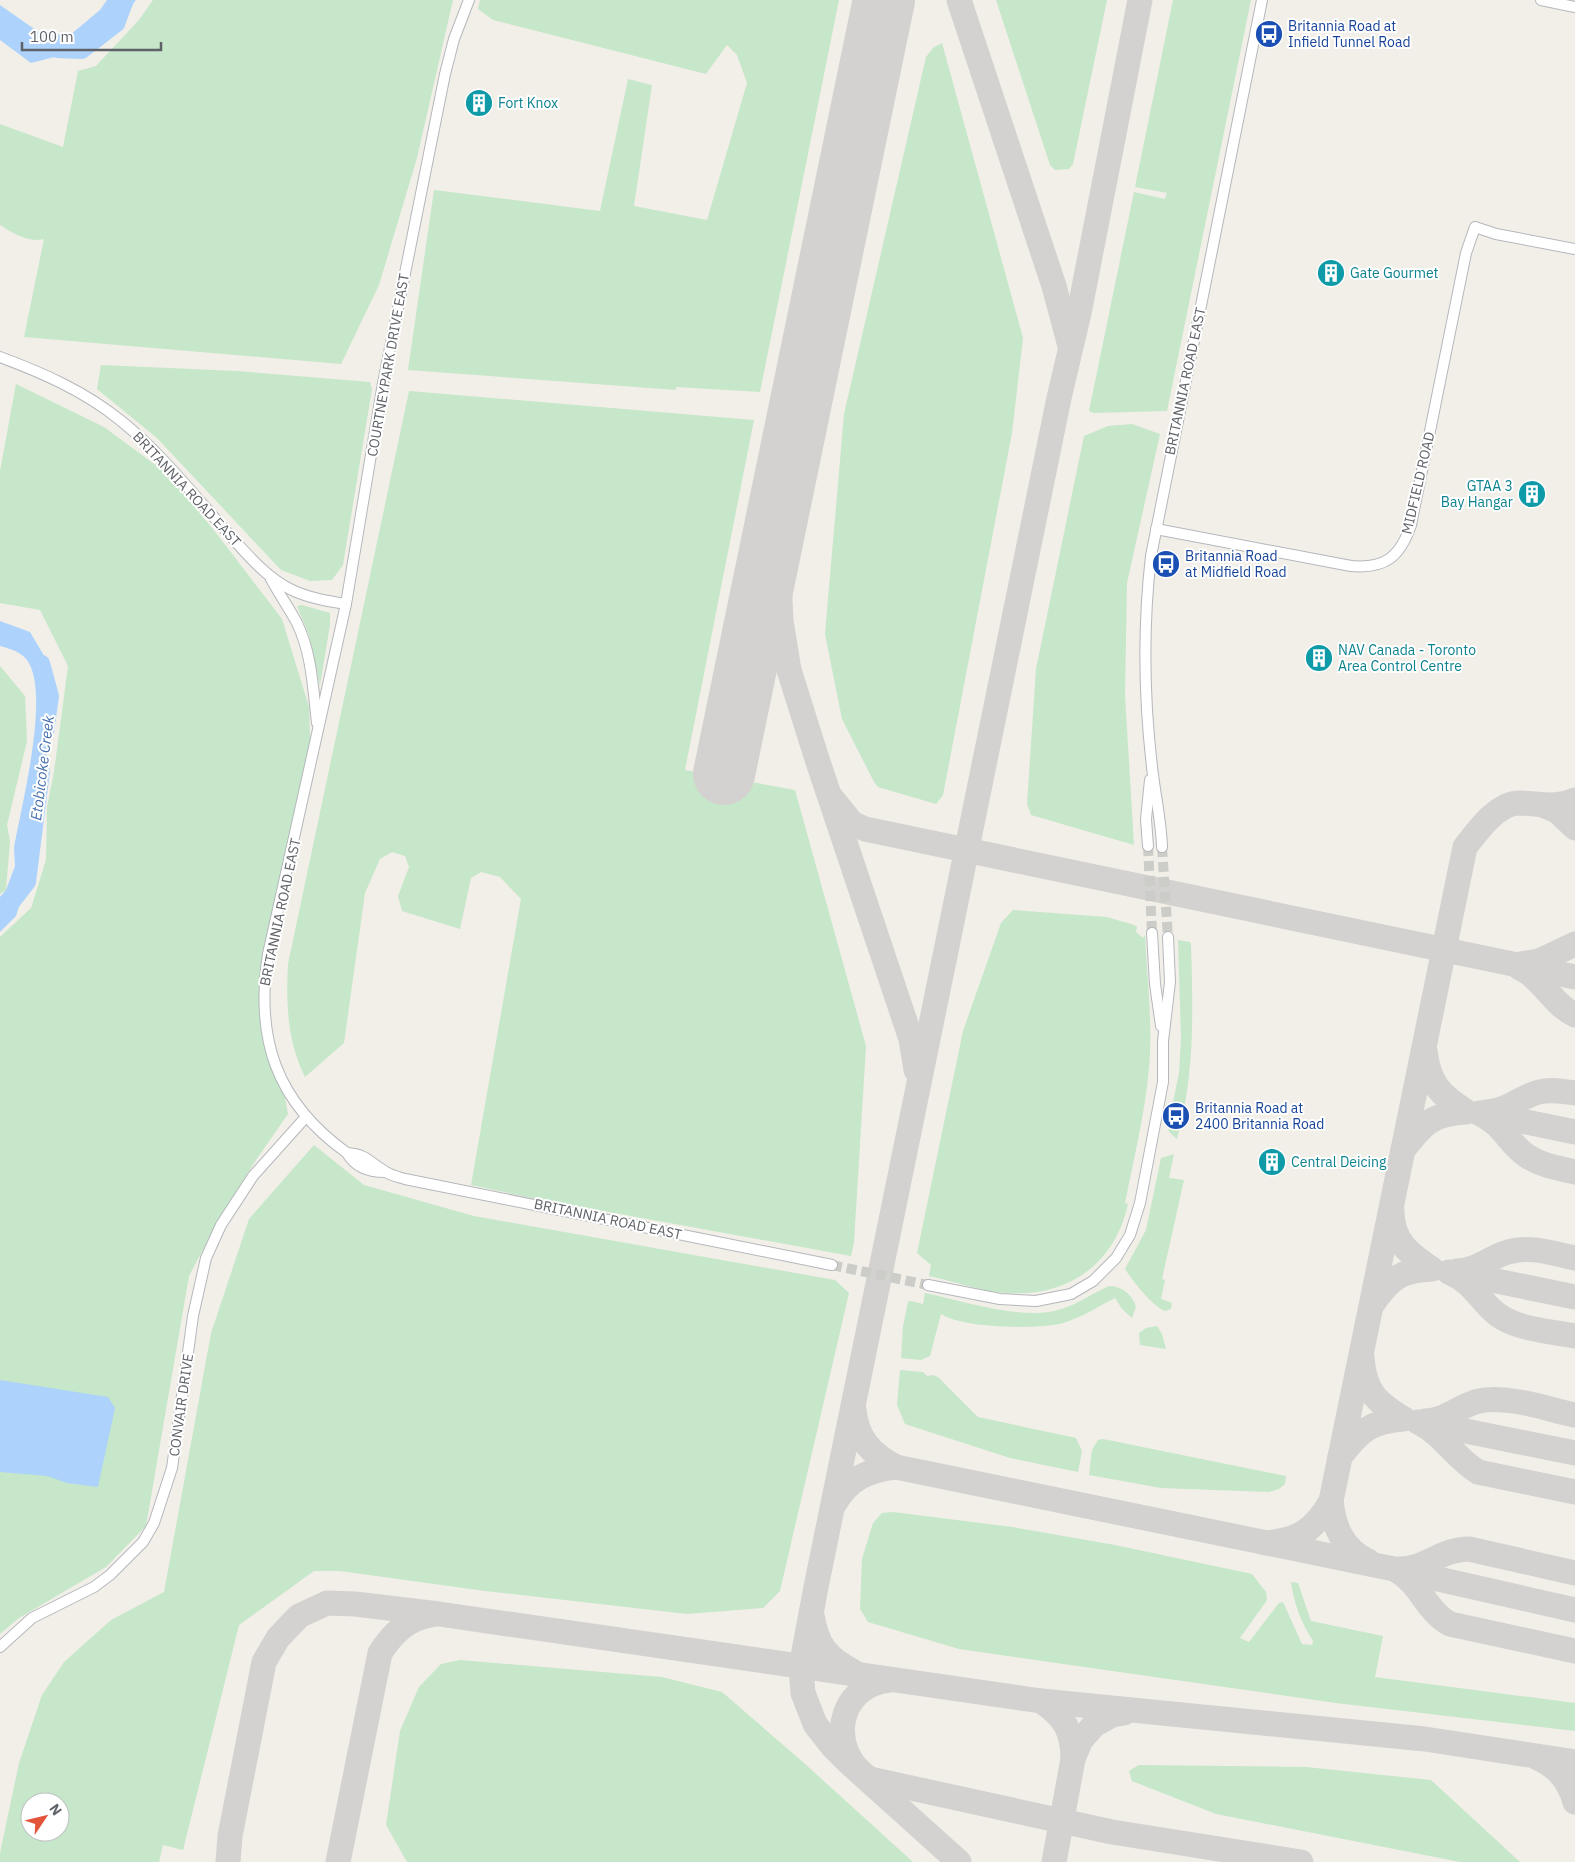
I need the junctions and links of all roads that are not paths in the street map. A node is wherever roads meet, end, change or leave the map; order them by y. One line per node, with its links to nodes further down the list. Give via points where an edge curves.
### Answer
1 (469, 0): 9 (street, COURTNEYPARK DRIVE EAST, via 445,74 385,376)
2 (1262, 0): 7 (street, BRITANNIA ROAD EAST)
3 (1542, 0): 4 (street)
4 (1575, 7)
5 (1575, 250): 7 (street, MIDFIELD ROAD, via 1475,227 1466,253 1411,525 1398,552 1376,566 1351,566)
6 (0, 356): 8 (street, BRITANNIA ROAD EAST, via 84,394 121,420 151,448)
7 (1156, 529): 11 (street, BRITANNIA ROAD EAST, via 1145,610)
8 (267, 574): 9 (street, BRITANNIA ROAD EAST, via 290,590); 10 (street, via 302,637 310,666)
9 (346, 604): 10 (street, COURTNEYPARK DRIVE EAST)
10 (318, 733): 17 (street, BRITANNIA ROAD EAST, via 263,987 264,1024 272,1057 287,1090)
11 (1152, 767): 12 (street, BRITANNIA ROAD EAST, via 1146,819); 13 (street, BRITANNIA ROAD EAST, via 1161,817)
12 (1148, 846)
13 (1162, 847)
14 (1152, 933): 16 (street)
15 (1168, 937): 16 (street, via 1170,982)
16 (1163, 1041): 19 (street, via 1163,1082 1140,1203 1130,1235 1116,1258 1093,1281 1071,1294 1036,1301 1000,1300)
17 (305, 1118): 18 (street, BRITANNIA ROAD EAST, via 348,1153 358,1154 385,1172 405,1179); 20 (street, CONVAIR DRIVE, via 252,1176 221,1224 206,1258 193,1316 172,1468 154,1523 143,1542 94,1587 32,1618)
18 (832, 1265)
19 (928, 1285)
20 (0, 1647)

